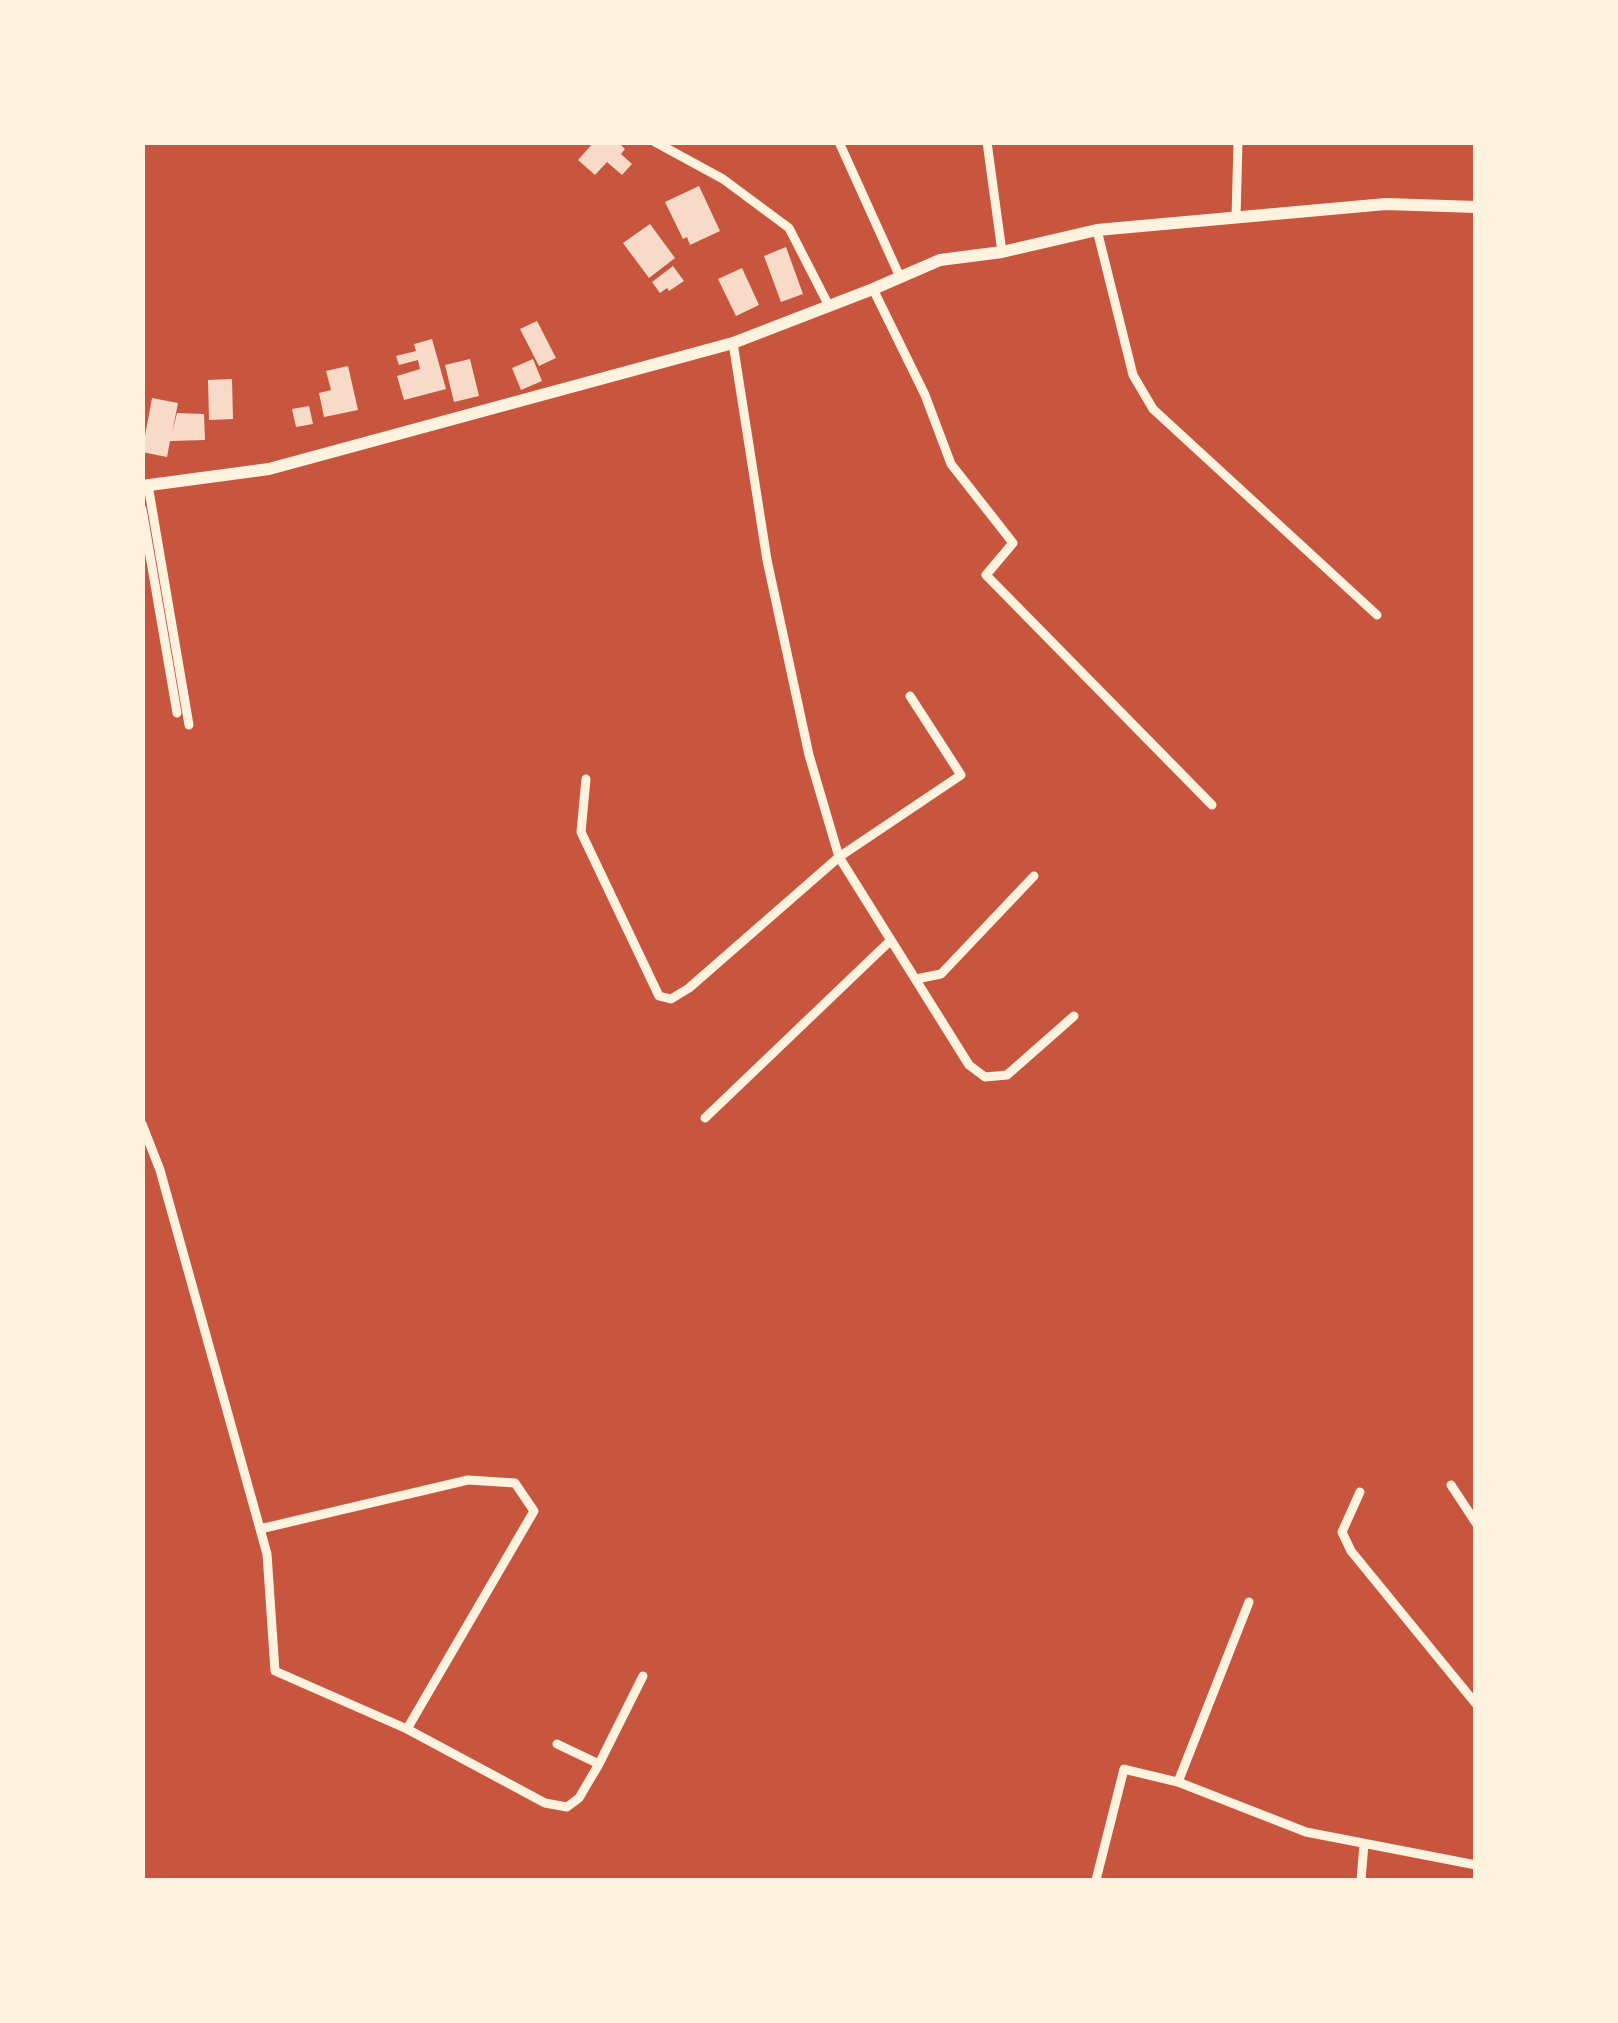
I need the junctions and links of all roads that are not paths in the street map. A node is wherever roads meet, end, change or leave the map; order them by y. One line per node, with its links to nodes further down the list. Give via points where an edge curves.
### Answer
1 (655, 142): 11 (street, via 724,179 789,228)
2 (839, 142): 9 (street)
3 (987, 142): 8 (street)
4 (1238, 142): 6 (street)
5 (1476, 207): 6 (main road, via 1386,204)
6 (1236, 218): 7 (main road)
7 (1097, 230): 8 (main road); 15 (street, via 1134,375 1153,410)
8 (1002, 252): 9 (main road, via 940,260)
9 (900, 277): 10 (main road)
10 (873, 289): 11 (main road); 20 (street, via 951,464 1013,543 986,575)
11 (829, 306): 12 (main road)
12 (734, 343): 13 (main road, via 269,468); 21 (street, via 767,560 809,755)
13 (145, 485): 18 (street)
14 (142, 509): 17 (street)
15 (1377, 615)
16 (910, 696): 21 (street, via 961,774)
17 (178, 712)
18 (189, 725)
19 (586, 779): 21 (street, via 581,832 659,996 671,999 689,988)
20 (1212, 806)
21 (839, 856): 23 (street)
22 (1034, 876): 24 (street, via 941,974)
23 (890, 941): 24 (street); 26 (street)
24 (916, 979): 25 (street, via 969,1066 985,1078 1008,1075)
25 (1074, 1016)
26 (704, 1118)
27 (142, 1124): 31 (street)
28 (1451, 1485): 30 (street)
29 (1360, 1492): 34 (street, via 1342,1532 1351,1551)
30 (1476, 1523)
31 (260, 1528): 35 (street, via 268,1554 276,1671); 35 (street, via 468,1480 515,1484 534,1510)
32 (1249, 1602): 38 (street)
33 (643, 1676): 37 (street)
34 (1476, 1704)
35 (407, 1729): 37 (street, via 554,1806 567,1808 579,1798)
36 (557, 1744): 37 (street)
37 (599, 1764)
38 (1178, 1782): 39 (street, via 1306,1832); 41 (street, via 1124,1769)
39 (1364, 1844): 40 (street); 42 (street)
40 (1476, 1865)
41 (1096, 1880)
42 (1361, 1880)

